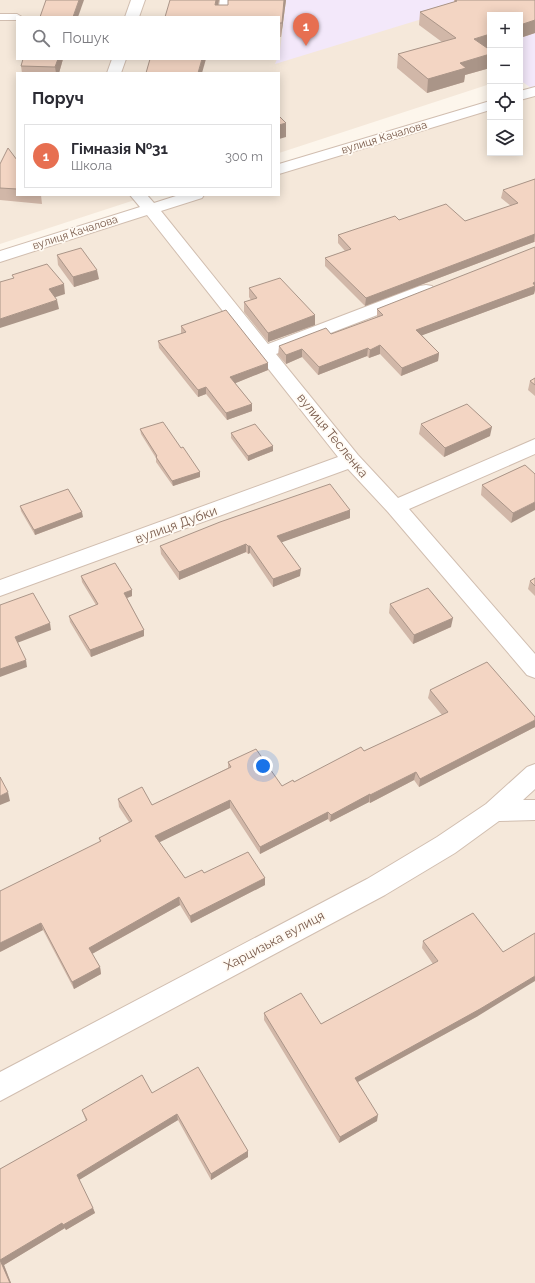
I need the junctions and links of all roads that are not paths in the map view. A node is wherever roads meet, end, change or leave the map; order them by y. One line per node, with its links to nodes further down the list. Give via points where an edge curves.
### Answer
1 (138, 0): 3 (street)
2 (226, 0): 4 (lane)
3 (132, 16)
4 (222, 16)
5 (0, 17): 6 (lane)
6 (16, 17)
7 (119, 60): 8 (street)
8 (114, 72)
9 (535, 91): 10 (street)
10 (523, 95)
11 (487, 106): 12 (street, вулиця Качалова)
12 (280, 170)
13 (189, 196): 14 (street, вулиця Качалова)
14 (144, 202): 15 (street, вулиця Качалова, via 77,231); 17 (street, вулиця Тесленка)
15 (0, 257)
16 (440, 284): 17 (street)
17 (266, 351): 19 (street, вулиця Тесленка)
18 (535, 446): 20 (street)
19 (351, 460): 20 (street, вулиця Тесленка); 21 (street, вулиця Дубки)
20 (395, 507): 22 (street, вулиця Тесленка)
21 (0, 588)
22 (535, 669)
23 (535, 774): 25 (street, Харцизька вулиця)
24 (535, 810): 25 (street)
25 (495, 811): 26 (street, Харцизька вулиця, via 446,845 376,886)
26 (0, 1087)

